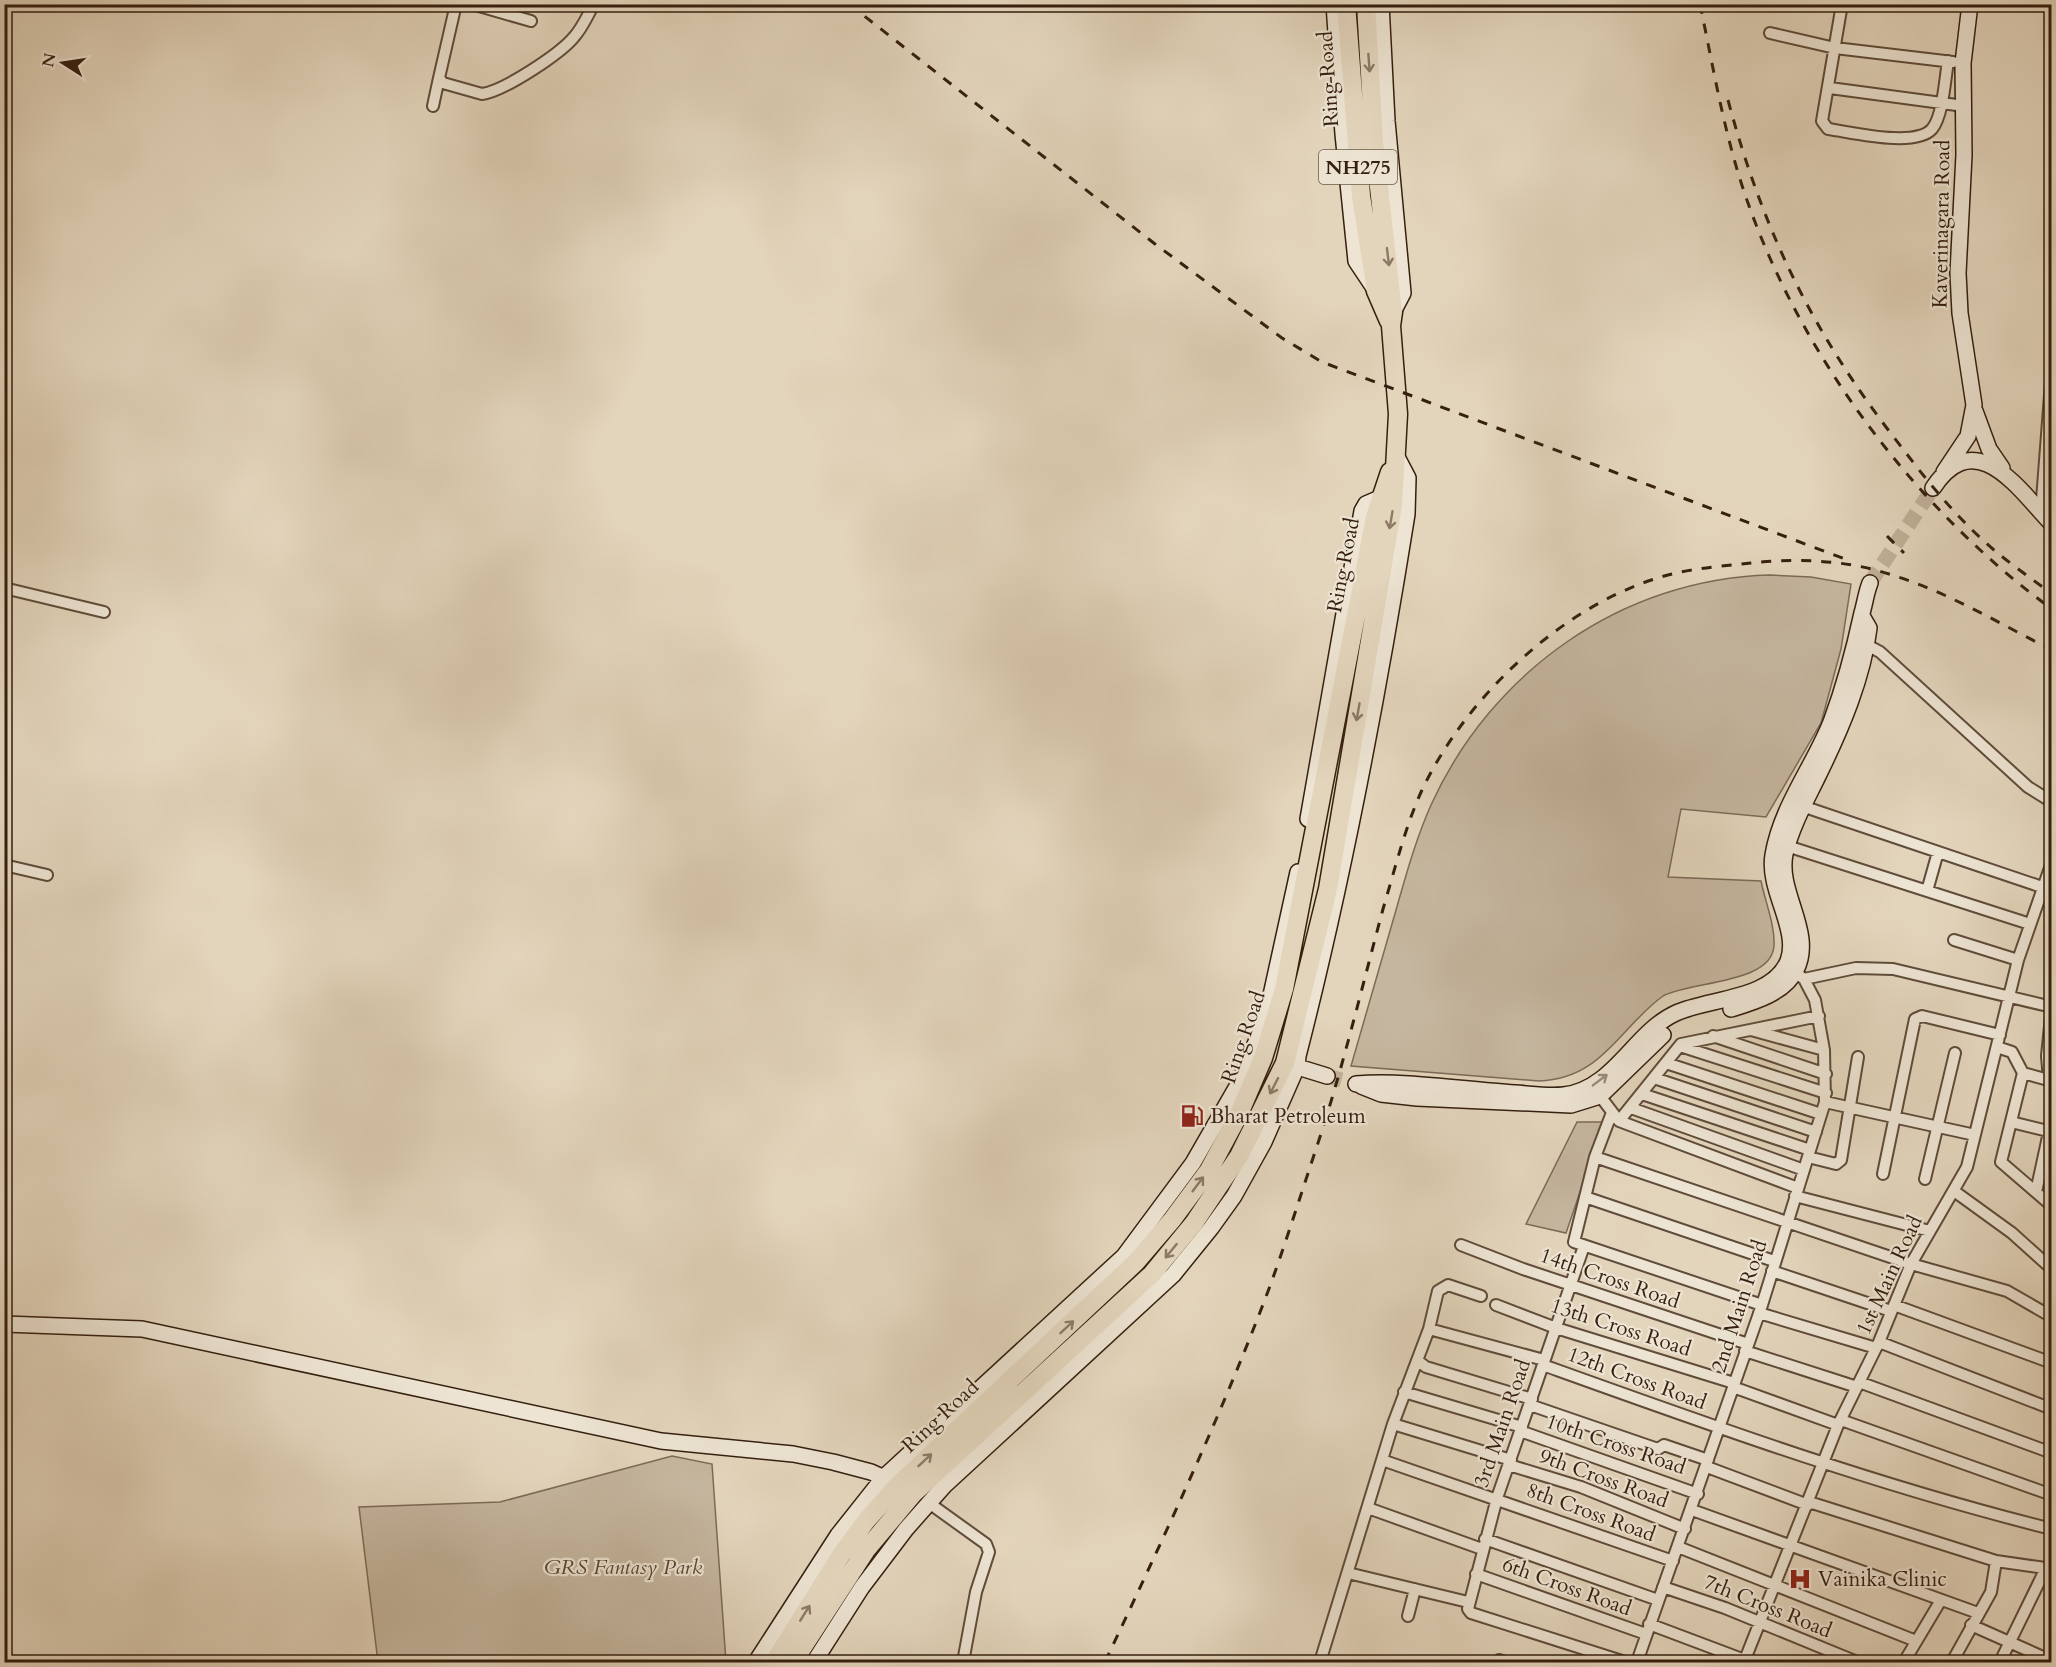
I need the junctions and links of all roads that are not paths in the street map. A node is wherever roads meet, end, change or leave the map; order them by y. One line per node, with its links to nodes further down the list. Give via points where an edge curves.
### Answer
1 (456, 4): 14 (street)
2 (472, 4): 10 (street)
3 (594, 4): 14 (street, via 573,39 500,88 482,94)
4 (1334, 4): 19 (street, via 1356,261)
5 (1346, 4): 19 (highway, Ring Road / NH275, via 1360,196)
6 (1366, 4): 20 (highway, Ring Road / NH275, one-way to 20, via 1374,142)
7 (1381, 4): 20 (street, via 1387,122 1404,292)
8 (1842, 4): 12 (street)
9 (1971, 4): 13 (street, Kaverinagara Road)
10 (531, 21)
11 (1770, 33): 12 (street)
12 (1835, 48): 13 (street); 15 (street)
13 (1955, 62): 16 (street); 18 (street, Kaverinagara Road)
14 (439, 78): 17 (street)
15 (1830, 88): 16 (street); 16 (street, via 1823,126 1899,139 1921,136 1933,128)
16 (1941, 103): 18 (street)
17 (433, 106)
18 (1964, 106): 22 (street, Kaverinagara Road, via 1958,273)
19 (1376, 291): 20 (highway, Ring Road / NH275)
20 (1392, 319): 23 (highway, Ring Road / NH275)
21 (2052, 369): 27 (street)
22 (1974, 405): 24 (street, Kaverinagara Road, via 1968,436); 25 (street, via 1989,449)
23 (1397, 449): 58 (highway, Ring Road / NH275, via 1393,505 1328,889); 122 (highway, Ring Road / NH275, via 1380,498 1284,989 1263,1058 1239,1114 1209,1170 1136,1262)
24 (1944, 472): 25 (street, via 1964,464 1989,463); 26 (street, Kaverinagara Road)
25 (2008, 478): 27 (street)
26 (1934, 488)
27 (2046, 518)
28 (1870, 583): 31 (street)
29 (4, 588): 30 (street)
30 (104, 612)
31 (1862, 616): 32 (street, via 1869,628); 45 (street, via 1830,723 1796,793 1773,856 1775,888 1791,941)
32 (1867, 645): 33 (street, via 1880,652 2028,787); 34 (street, via 1845,716)
33 (2052, 802)
34 (1802, 806): 35 (street); 36 (street)
35 (1787, 846): 41 (street); 45 (street, via 1784,871 1802,944)
36 (1938, 852): 40 (street); 41 (street)
37 (2052, 862): 40 (street, 1st Main Road)
38 (4, 865): 39 (street)
39 (47, 875)
40 (2042, 887): 42 (street, 1st Main Road)
41 (1927, 891): 42 (street)
42 (2030, 924): 44 (street, 1st Main Road)
43 (1954, 940): 44 (street)
44 (2018, 960): 46 (street, 1st Main Road)
45 (1795, 972): 46 (street, via 1893,969); 48 (street, 2nd Main Road, via 1815,1000); 65 (street, via 1782,987 1754,1002 1671,1028); 65 (street, one-way to 45, via 1571,1105 1539,1106 1381,1094 1352,1083 1536,1095 1578,1092 1604,1077 1676,1013 1736,997 1777,976)
46 (2009, 998): 47 (street); 50 (street, 1st Main Road)
47 (2051, 1007): 63 (street, via 2047,1056)
48 (1819, 1016): 49 (street); 54 (street, 2nd Main Road)
49 (1748, 1029): 51 (street); 54 (street)
50 (2000, 1035): 53 (street, 1st Main Road); 70 (street, via 1917,1017)
51 (1713, 1036): 52 (street); 60 (street)
52 (1680, 1046): 57 (street); 66 (street)
53 (1997, 1047): 59 (street, via 2012,1052); 76 (street, 1st Main Road)
54 (1824, 1050): 60 (street, 2nd Main Road)
55 (1955, 1053): 73 (street)
56 (1858, 1057): 67 (street)
57 (1666, 1063): 62 (street); 69 (street)
58 (1291, 1065): 61 (street); 122 (highway, Ring Road / NH275, one-way to 122, via 1239,1156 1194,1223 1152,1274); 126 (street, via 1264,1142 1234,1196 1173,1275)
59 (2022, 1073): 63 (street); 72 (street)
60 (1826, 1074): 66 (street, 2nd Main Road)
61 (1327, 1076)
62 (1654, 1078): 64 (street); 74 (street)
63 (2050, 1081)
64 (1642, 1094): 68 (street); 77 (street)
65 (1600, 1096): 71 (street)
66 (1826, 1098): 67 (street); 69 (street, 2nd Main Road)
67 (1850, 1107): 70 (street); 77 (street, via 1839,1163)
68 (1631, 1108): 71 (street); 79 (street)
69 (1821, 1114): 74 (street, 2nd Main Road)
70 (1894, 1117): 73 (street); 80 (street)
71 (1615, 1118): 78 (street); 83 (street)
72 (2011, 1122): 75 (street); 84 (street, via 2001,1162)
73 (1936, 1126): 76 (street); 81 (street)
74 (1816, 1132): 77 (street, 2nd Main Road)
75 (2050, 1132): 84 (street)
76 (1975, 1135): 82 (street, 1st Main Road, via 1967,1167)
77 (1809, 1153): 79 (street, 2nd Main Road)
78 (1595, 1157): 85 (street); 87 (street)
79 (1804, 1170): 83 (street, 2nd Main Road)
80 (1883, 1174)
81 (1925, 1179)
82 (1954, 1191): 88 (street, 1st Main Road); 93 (street, via 2012,1233)
83 (1796, 1192): 87 (street, 2nd Main Road); 88 (street)
84 (2036, 1192): 86 (street)
85 (1585, 1197): 90 (street, via 1574,1237 1574,1242); 92 (street)
86 (2052, 1206)
87 (1787, 1222): 91 (street); 92 (street, 2nd Main Road)
88 (1930, 1231): 91 (street, 1st Main Road)
89 (1461, 1245): 94 (street, 14th Cross Road)
90 (1584, 1246): 94 (street, 3rd Main Road); 98 (street)
91 (1911, 1264): 97 (street, 1st Main Road); 99 (street, via 2007,1291)
92 (1773, 1266): 97 (street); 98 (street, 2nd Main Road)
93 (2052, 1269)
94 (1570, 1285): 101 (street, 3rd Main Road); 104 (street, 14th Cross Road)
95 (1482, 1296): 102 (street, via 1442,1286)
96 (1496, 1305): 101 (street, 13th Cross Road)
97 (1892, 1308): 103 (street, 1st Main Road); 107 (street)
98 (1761, 1309): 103 (street); 104 (street, 2nd Main Road)
99 (2052, 1317)
100 (4, 1324): 122 (street, via 142,1329 661,1441 793,1454 833,1462)
101 (1556, 1328): 106 (street, 3rd Main Road); 108 (street, 13th Cross Road)
102 (1430, 1329): 105 (street); 106 (street, 12th Cross Road)
103 (1878, 1345): 109 (street, 1st Main Road); 112 (street)
104 (1746, 1348): 108 (street, 2nd Main Road); 109 (street, 14th Cross Road)
105 (1418, 1360): 110 (street); 111 (street, via 1426,1367)
106 (1543, 1363): 111 (street, 3rd Main Road); 115 (street, 12th Cross Road)
107 (2052, 1363)
108 (1734, 1385): 113 (street, 13th Cross Road); 115 (street, 2nd Main Road)
109 (1858, 1385): 113 (street, 1st Main Road); 117 (street, 14th Cross Road)
110 (1404, 1392): 114 (street); 116 (street, 10th Cross Road)
111 (1531, 1402): 116 (street, 3rd Main Road); 121 (street, via 1658,1449 1664,1445)
112 (2052, 1409)
113 (1839, 1423): 120 (street, 1st Main Road); 124 (street, 13th Cross Road)
114 (1393, 1424): 118 (street); 119 (street, 9th Cross Road)
115 (1718, 1428): 120 (street, 12th Cross Road); 121 (street, 2nd Main Road)
116 (1521, 1429): 119 (street, 3rd Main Road); 123 (street, 10th Cross Road)
117 (2052, 1453)
118 (1382, 1460): 125 (street, 8th Cross Road); 128 (street)
119 (1510, 1463): 125 (street, 3rd Main Road); 130 (street, 9th Cross Road)
120 (1824, 1463): 127 (street, 1st Main Road); 131 (street, 12th Cross Road)
121 (1707, 1464): 123 (street, 2nd Main Road); 127 (street)
122 (898, 1485): 126 (street); 154 (street, via 838,1535); 155 (highway, Ring Road / NH275, one-way to 122, via 841,1555); 156 (highway, Ring Road / NH275, via 866,1550)
123 (1698, 1494): 129 (street, 2nd Main Road)
124 (2052, 1495)
125 (1497, 1498): 132 (street, 3rd Main Road); 135 (street, 8th Cross Road)
126 (929, 1503): 157 (street, via 862,1587); 158 (street, via 986,1544 989,1552 976,1592)
127 (1808, 1503): 133 (street, 1st Main Road); 136 (street)
128 (1368, 1508): 132 (street); 138 (street)
129 (1692, 1510): 130 (street, 2nd Main Road); 133 (street)
130 (1684, 1529): 134 (street, 2nd Main Road)
131 (2052, 1529)
132 (1484, 1544): 139 (street, 3rd Main Road); 143 (street)
133 (1791, 1546): 140 (street, 1st Main Road); 144 (street)
134 (1678, 1547): 135 (street, 2nd Main Road); 140 (street, 8th Cross Road)
135 (1673, 1561): 141 (street, 2nd Main Road)
136 (1996, 1561): 137 (street); 146 (street, via 1991,1592)
137 (2049, 1569): 152 (street)
138 (1348, 1573): 142 (street); 159 (street)
139 (1476, 1574): 145 (street, 3rd Main Road); 150 (street, 6th Cross Road)
140 (1775, 1584): 148 (street, 1st Main Road); 151 (street, 8th Cross Road)
141 (1663, 1587): 143 (street, 2nd Main Road); 148 (street, 7th Cross Road)
142 (1415, 1589): 145 (street); 147 (street)
143 (1658, 1600): 150 (street, 2nd Main Road)
144 (1941, 1600): 146 (street); 151 (street)
145 (1470, 1607): 160 (street)
146 (1978, 1612): 149 (street)
147 (1408, 1616)
148 (1759, 1623): 162 (street, 1st Main Road); 163 (street, 7th Cross Road)
149 (1971, 1625): 152 (street); 165 (street)
150 (1647, 1629): 161 (street, 2nd Main Road); 162 (street, 6th Cross Road)
151 (1916, 1641): 164 (street)
152 (2010, 1643): 153 (street); 166 (street)
153 (2052, 1661)
154 (756, 1662)
155 (774, 1662)
156 (793, 1662)
157 (814, 1662)
158 (963, 1662)
159 (1320, 1662)
160 (1625, 1662)
161 (1637, 1662)
162 (1746, 1662)
163 (1857, 1662)
164 (1904, 1662)
165 (1952, 1662)
166 (2000, 1662)

